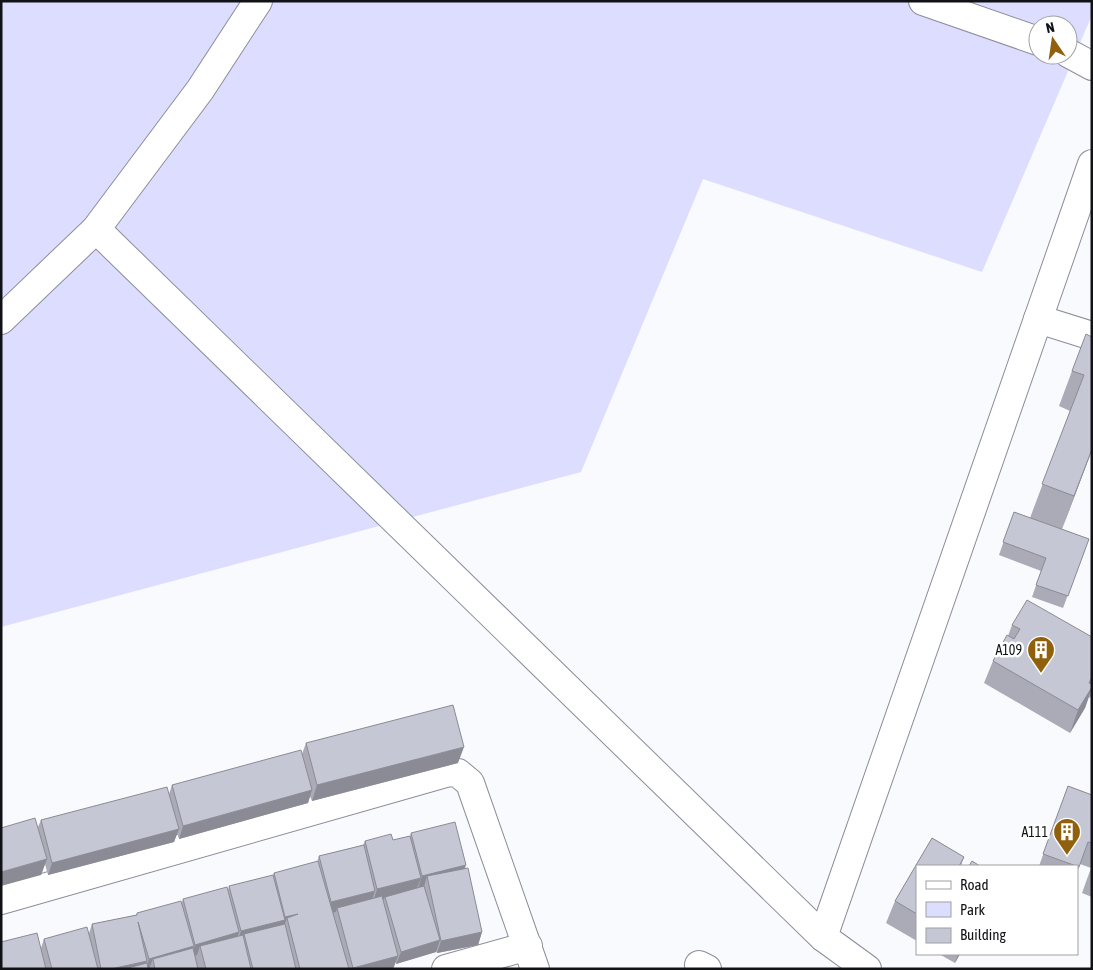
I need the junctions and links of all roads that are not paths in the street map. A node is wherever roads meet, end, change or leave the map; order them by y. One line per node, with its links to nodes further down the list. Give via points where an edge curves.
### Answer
1 (258, 1): 7 (street, via 200,90)
2 (923, 1): 3 (street)
3 (1028, 38)
4 (1078, 58): 5 (street)
5 (1092, 66)
6 (1092, 164): 8 (street)
7 (96, 229): 9 (street); 12 (street)
8 (1038, 319): 10 (street); 12 (street)
9 (1, 320)
10 (1092, 336)
11 (1, 900): 13 (street, via 449,772 458,773 470,783)
12 (823, 937): 15 (street)
13 (532, 958): 14 (street)
14 (446, 969)
15 (867, 969)

